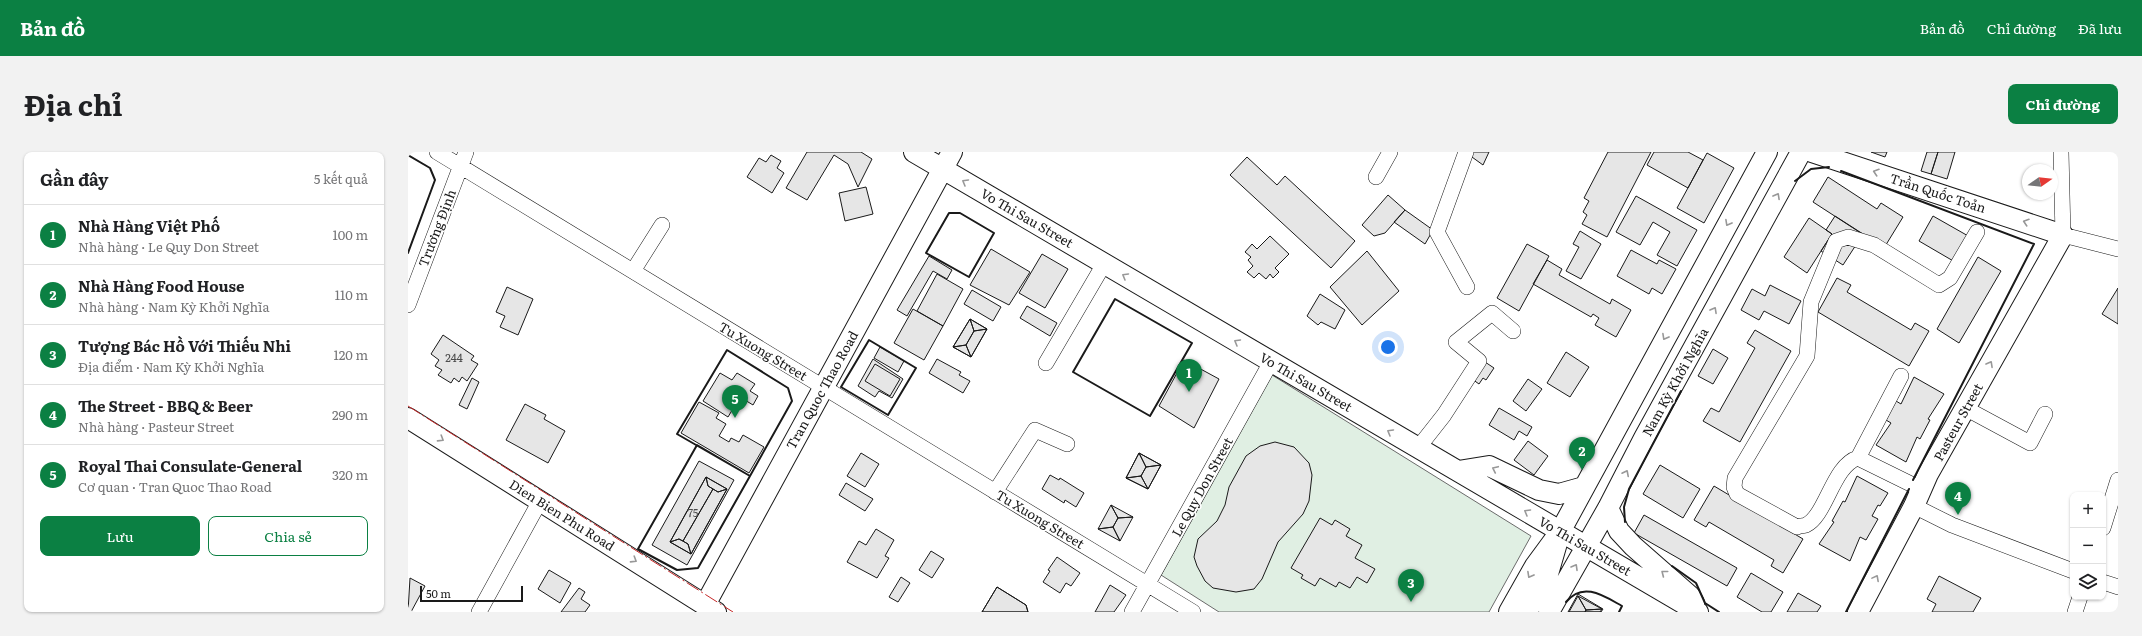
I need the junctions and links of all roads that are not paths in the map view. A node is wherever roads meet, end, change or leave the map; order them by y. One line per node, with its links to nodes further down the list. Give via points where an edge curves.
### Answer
1 (436, 152): 12 (street, Tu Xuong Street)
2 (466, 152): 12 (street, Trương Định)
3 (914, 152): 13 (main road, Vo Thi Sau Street)
4 (952, 152): 13 (main road, Tran Quoc Thao Road)
5 (1390, 152): 14 (street)
6 (1466, 152): 21 (street, via 1438,232)
7 (1767, 152): 36 (main road, one-way to 36)
8 (1801, 152): 40 (main road, Nam Kỳ Khởi Nghĩa, one-way to 8)
9 (1812, 152): 11 (main road, Trần Quốc Toản)
10 (2061, 152): 17 (street)
11 (1844, 158): 17 (main road, Trần Quốc Toản, one-way to 11)
12 (461, 167): 20 (street, Tu Xuong Street); 22 (street, Trương Định)
13 (944, 170): 19 (main road, Vo Thi Sau Street, one-way to 13); 27 (main road, Tran Quoc Thao Road)
14 (1376, 177)
15 (662, 225): 20 (street)
16 (1976, 232): 33 (street, via 1950,278 1939,286 1874,245 1848,237 1836,241 1811,302 1807,356 1735,478 1734,487 1737,494 1758,507 1797,527 1807,525 1817,514 1850,460)
17 (2063, 235): 18 (street); 28 (main road, Pasteur Street, one-way to 17)
18 (2118, 249)
19 (1104, 264): 24 (main road, Vo Thi Sau Street, one-way to 19); 25 (street)
20 (633, 271): 27 (street, Tu Xuong Street)
21 (1467, 287)
22 (408, 305)
23 (1513, 331): 32 (street, via 1492,312 1456,342 1479,361 1444,415)
24 (1271, 362): 32 (main road, Vo Thi Sau Street, one-way to 24); 46 (street, Le Quy Don Street)
25 (1046, 363)
26 (1901, 376): 33 (street)
27 (823, 387): 37 (street, Tu Xuong Street); 49 (main road, Tran Quoc Thao Road)
28 (1965, 408): 29 (street, via 2030,443); 38 (main road, Pasteur Street)
29 (2045, 414)
30 (408, 418): 39 (main road, Dien Bien Phu Road, one-way to 39)
31 (1067, 444): 37 (street, via 1034,430)
32 (1418, 448): 34 (main road, Vo Thi Sau Street)
33 (1858, 458): 38 (street)
34 (1458, 471): 36 (main road, one-way to 34, via 1559,494 1539,490 1489,466); 42 (main road, Vo Thi Sau Street, one-way to 34)
35 (2118, 480): 41 (street)
36 (1584, 488): 42 (main road)
37 (995, 492): 46 (street, Tu Xuong Street)
38 (1917, 498): 44 (street, via 1958,528); 57 (main road, Pasteur Street, one-way to 38)
39 (540, 501): 49 (main road, Dien Bien Phu Road, one-way to 49); 50 (street)
40 (1608, 508): 43 (main road, Nam Kỳ Khởi Nghĩa); 56 (main road, one-way to 40, via 1690,596 1644,557 1619,530)
41 (2106, 518)
42 (1560, 532): 43 (main road, Vo Thi Sau Street); 53 (main road, one-way to 53, via 1535,566); 54 (main road, via 1548,574)
43 (1586, 547): 55 (main road, Nam Kỳ Khởi Nghĩa, one-way to 43); 56 (main road, Vo Thi Sau Street)
44 (2070, 570)
45 (2106, 583): 47 (street)
46 (1148, 584): 51 (street, Le Quy Don Street); 52 (street, Tu Xuong Street)
47 (2118, 587)
48 (2079, 600): 58 (street)
49 (708, 610)
50 (479, 612)
51 (1132, 612)
52 (1193, 612)
53 (1509, 612)
54 (1527, 612)
55 (1549, 612)
56 (1698, 612)
57 (1858, 612)
58 (2075, 612)

